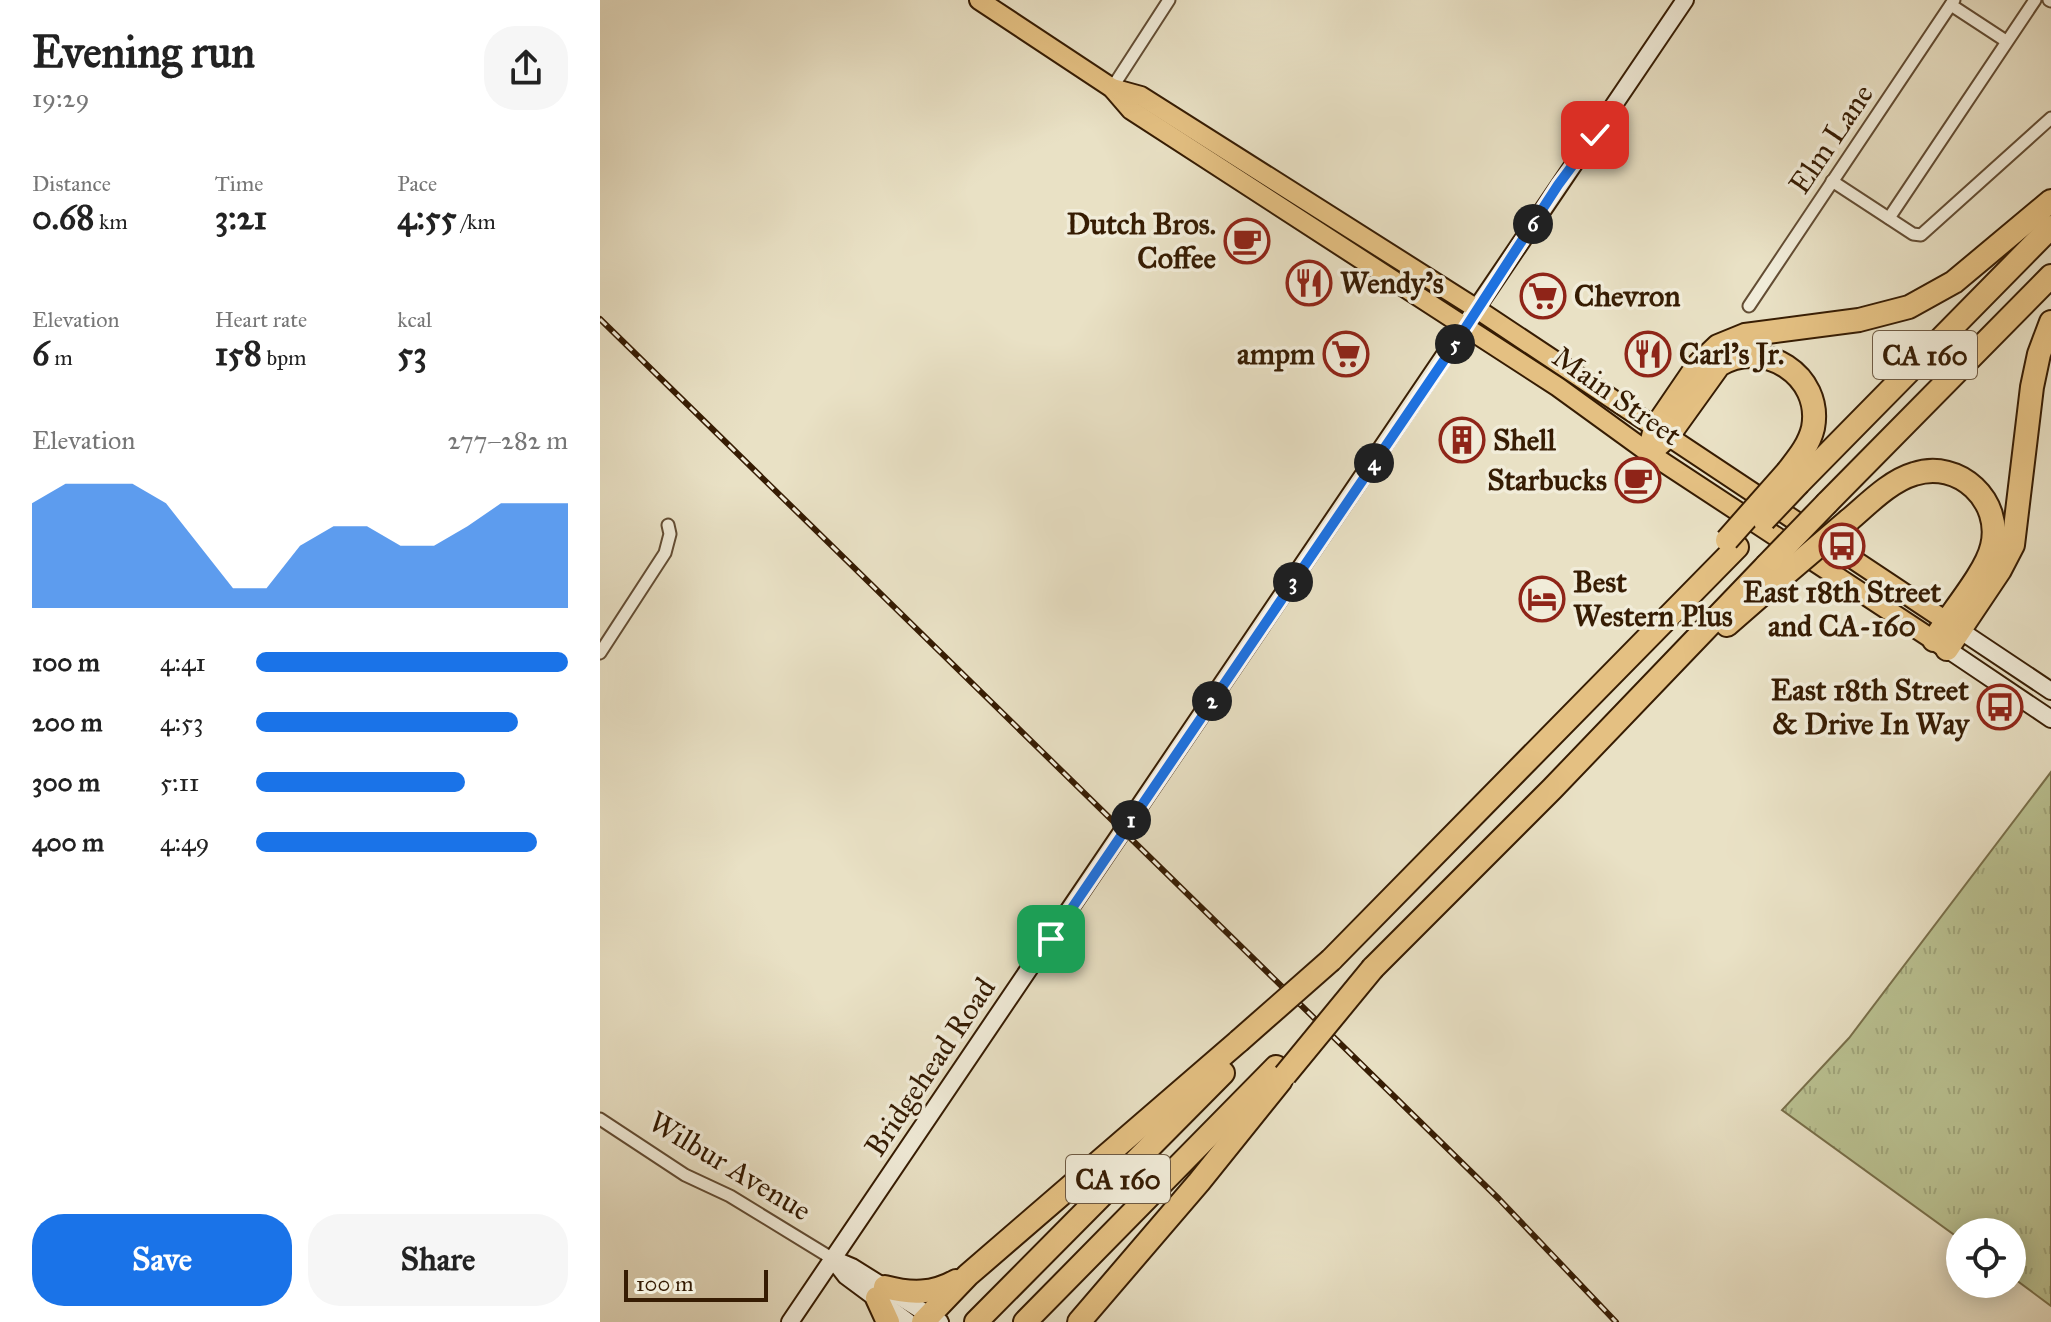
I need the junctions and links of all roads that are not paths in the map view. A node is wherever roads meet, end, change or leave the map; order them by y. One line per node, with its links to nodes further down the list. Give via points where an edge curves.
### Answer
1 (979, 0): 7 (main road, Main Street)
2 (1169, 0): 7 (street)
3 (1685, 0): 15 (street, Bridgehead Road)
4 (2035, 0): 6 (street)
5 (1953, 2): 6 (street); 9 (street, Elm Lane)
6 (2006, 41): 11 (street)
7 (1112, 88): 15 (main road, Main Street, via 1141,96); 17 (main road, Main Street, via 1131,110)
8 (2051, 118): 11 (street, via 1927,232 1913,234)
9 (1832, 181): 11 (street); 14 (street, Elm Lane)
10 (2051, 201): 18 (highway, via 1954,282 1909,307 1859,320 1745,335 1718,346 1693,371)
11 (1889, 218)
12 (2051, 227): 20 (highway, CA 160)
13 (2051, 276): 22 (highway, CA 160, bridge, via 1827,503)
14 (1749, 306)
15 (1477, 309): 17 (street, Bridgehead Road); 18 (main road, Main Street)
16 (2051, 322): 23 (highway, via 2033,379 2013,545 2000,570)
17 (1466, 327): 19 (main road, Main Street); 30 (street, Bridgehead Road)
18 (1662, 432): 19 (highway); 20 (highway, via 1719,365 1744,355 1772,358 1803,382 1813,406 1812,431); 23 (main road, Main Street)
19 (1649, 453): 23 (main road, Main Street)
20 (1793, 477): 27 (highway, CA 160, bridge, via 1565,722)
21 (668, 525): 24 (street, via 665,553)
22 (1774, 571): 23 (highway, bridge, via 1912,474 1941,471 1966,480 1986,500 1994,526 1991,551); 28 (highway, CA 160, bridge, via 1373,968)
23 (1946, 635): 25 (street); 26 (street)
24 (600, 653)
25 (2051, 691)
26 (2051, 719)
27 (1245, 1042): 31 (highway); 33 (highway, CA 160)
28 (1281, 1071): 38 (highway, CA 160); 39 (highway, via 1199,1182)
29 (600, 1119): 30 (street, Wilbur Avenue, via 685,1175)
30 (833, 1259): 32 (street, Wilbur Avenue, via 852,1267); 35 (street, Bridgehead Road)
31 (968, 1275): 32 (highway, via 933,1291); 34 (highway)
32 (881, 1292): 34 (street, Wilbur Avenue); 36 (highway); 37 (street, Wilbur Avenue)
33 (980, 1318)
34 (931, 1320)
35 (790, 1322)
36 (888, 1322)
37 (908, 1322)
38 (1025, 1322)
39 (1079, 1322)

